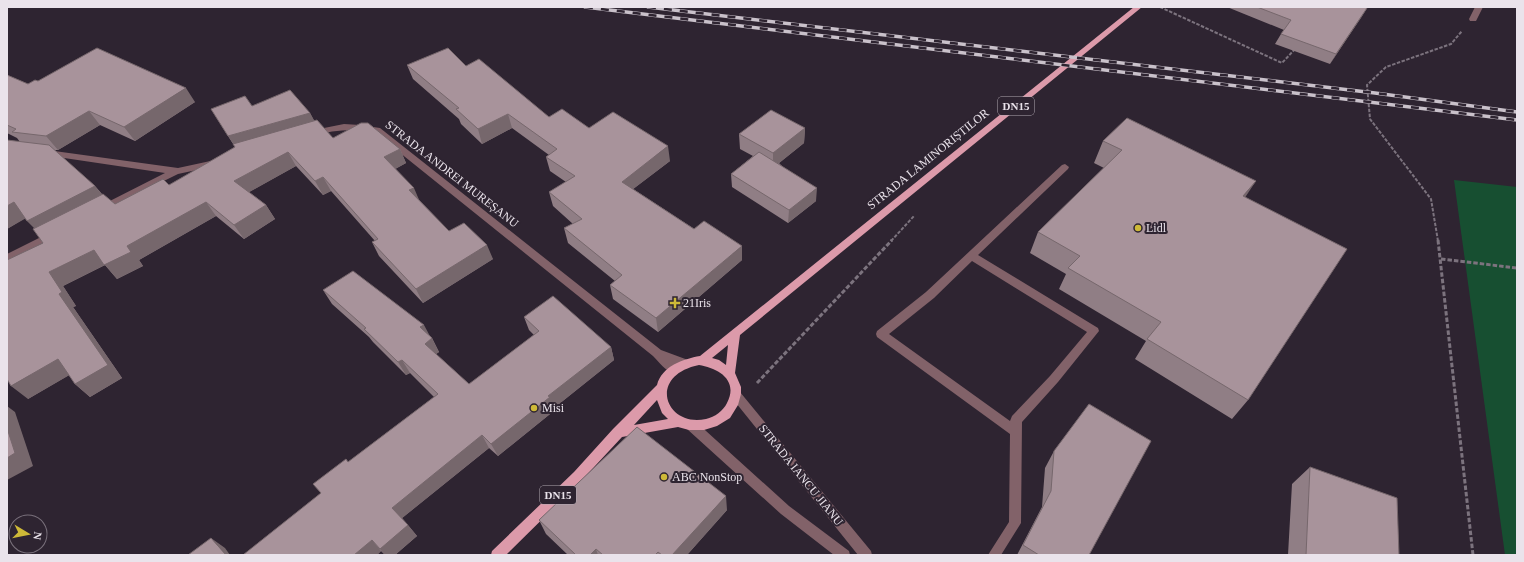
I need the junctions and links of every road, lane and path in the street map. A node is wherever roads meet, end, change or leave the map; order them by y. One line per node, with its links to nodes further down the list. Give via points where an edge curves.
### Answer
1 (1138, 7): 18 (main road, STRADA LAMINORIȘTILOR / DN15)
2 (1160, 7): 5 (path, via 1282,63)
3 (1480, 7): 4 (street)
4 (1473, 19): 16 (path, via 1451,44 1386,67 1367,85 1370,119 1430,199)
5 (1297, 46)
6 (304, 135): 19 (street, STRADA ANDREI MUREȘANU, via 327,128 356,126 377,130)
7 (39, 152): 10 (street)
8 (221, 161): 10 (street)
9 (1065, 167): 14 (street)
10 (178, 171): 11 (street)
11 (92, 214)
12 (916, 214): 25 (path)
13 (64, 229): 15 (street)
14 (971, 255): 27 (street, via 1094,331 1016,420); 27 (street, via 930,295 881,334)
15 (7, 258)
16 (1441, 259): 17 (path); 33 (path)
17 (1517, 268)
18 (735, 333): 20 (main road, STRADA LAMINORIȘTILOR / DN15); 23 (main road)
19 (657, 353): 21 (street, STRADA ANDREI MUREȘANU); 22 (street, STRADA ANDREI MUREȘANU)
20 (701, 361): 21 (main road); 23 (main road, via 710,361)
21 (684, 363): 22 (main road)
22 (673, 369): 24 (main road)
23 (730, 373): 25 (main road)
24 (660, 389): 26 (main road, via 660,399 670,417); 28 (main road, DN15)
25 (738, 397): 26 (main road, via 715,422 703,425); 31 (street, STRADA IANCU JIANU)
26 (685, 424): 28 (main road); 30 (street, STRADA IANCU JIANU, via 785,510)
27 (1016, 432): 32 (street, via 1015,523)
28 (617, 433): 29 (main road, DN15, via 578,476)
29 (497, 555)
30 (844, 555)
31 (866, 555)
32 (994, 555)
33 (1473, 555)

